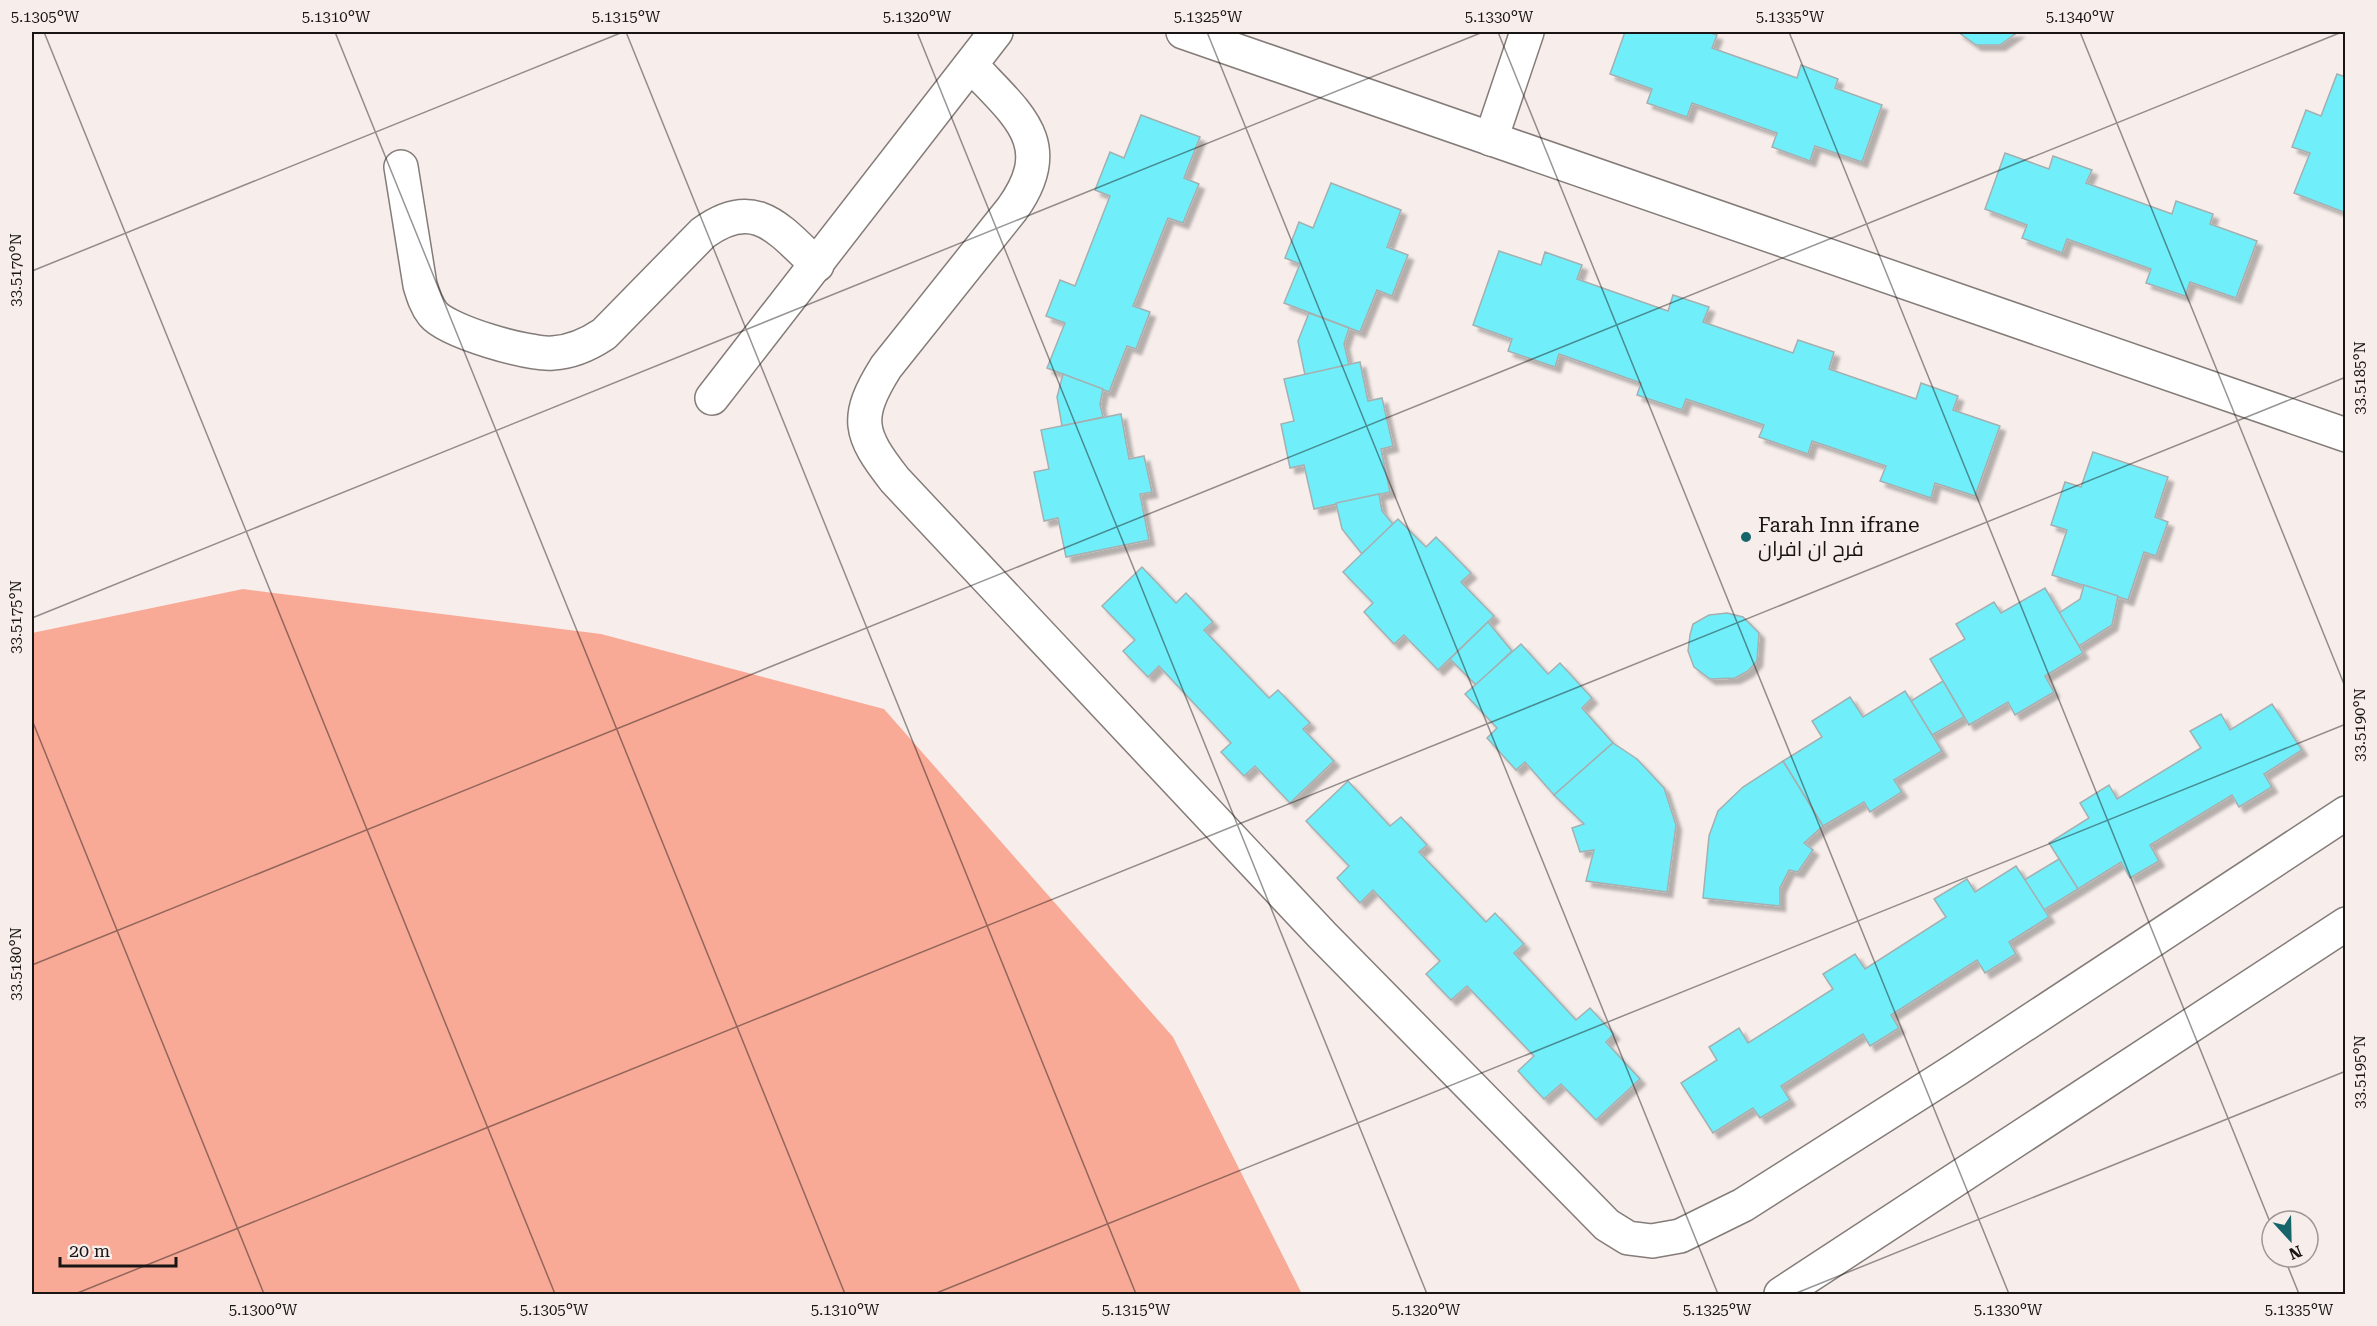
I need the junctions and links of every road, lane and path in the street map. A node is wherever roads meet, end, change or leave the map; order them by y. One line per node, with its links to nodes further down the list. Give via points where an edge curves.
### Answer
1 (996, 32): 4 (street)
2 (1183, 32): 5 (street)
3 (1527, 32): 5 (street)
4 (971, 65): 7 (street); 10 (street, via 1028,132 1034,149 1034,167 1026,189 1012,209 871,390 864,420 872,448 895,480 1322,935 1607,1225 1628,1238 1652,1242 1680,1236 1743,1205)
5 (1491, 139): 9 (street)
6 (401, 167): 7 (street, via 420,285 434,315 461,332 540,353 571,350 604,334 703,233 720,221 753,216 766,219)
7 (817, 265): 8 (street)
8 (712, 398)
9 (2346, 435)
10 (2346, 813)
11 (2346, 924): 12 (street)
12 (1781, 1294)

